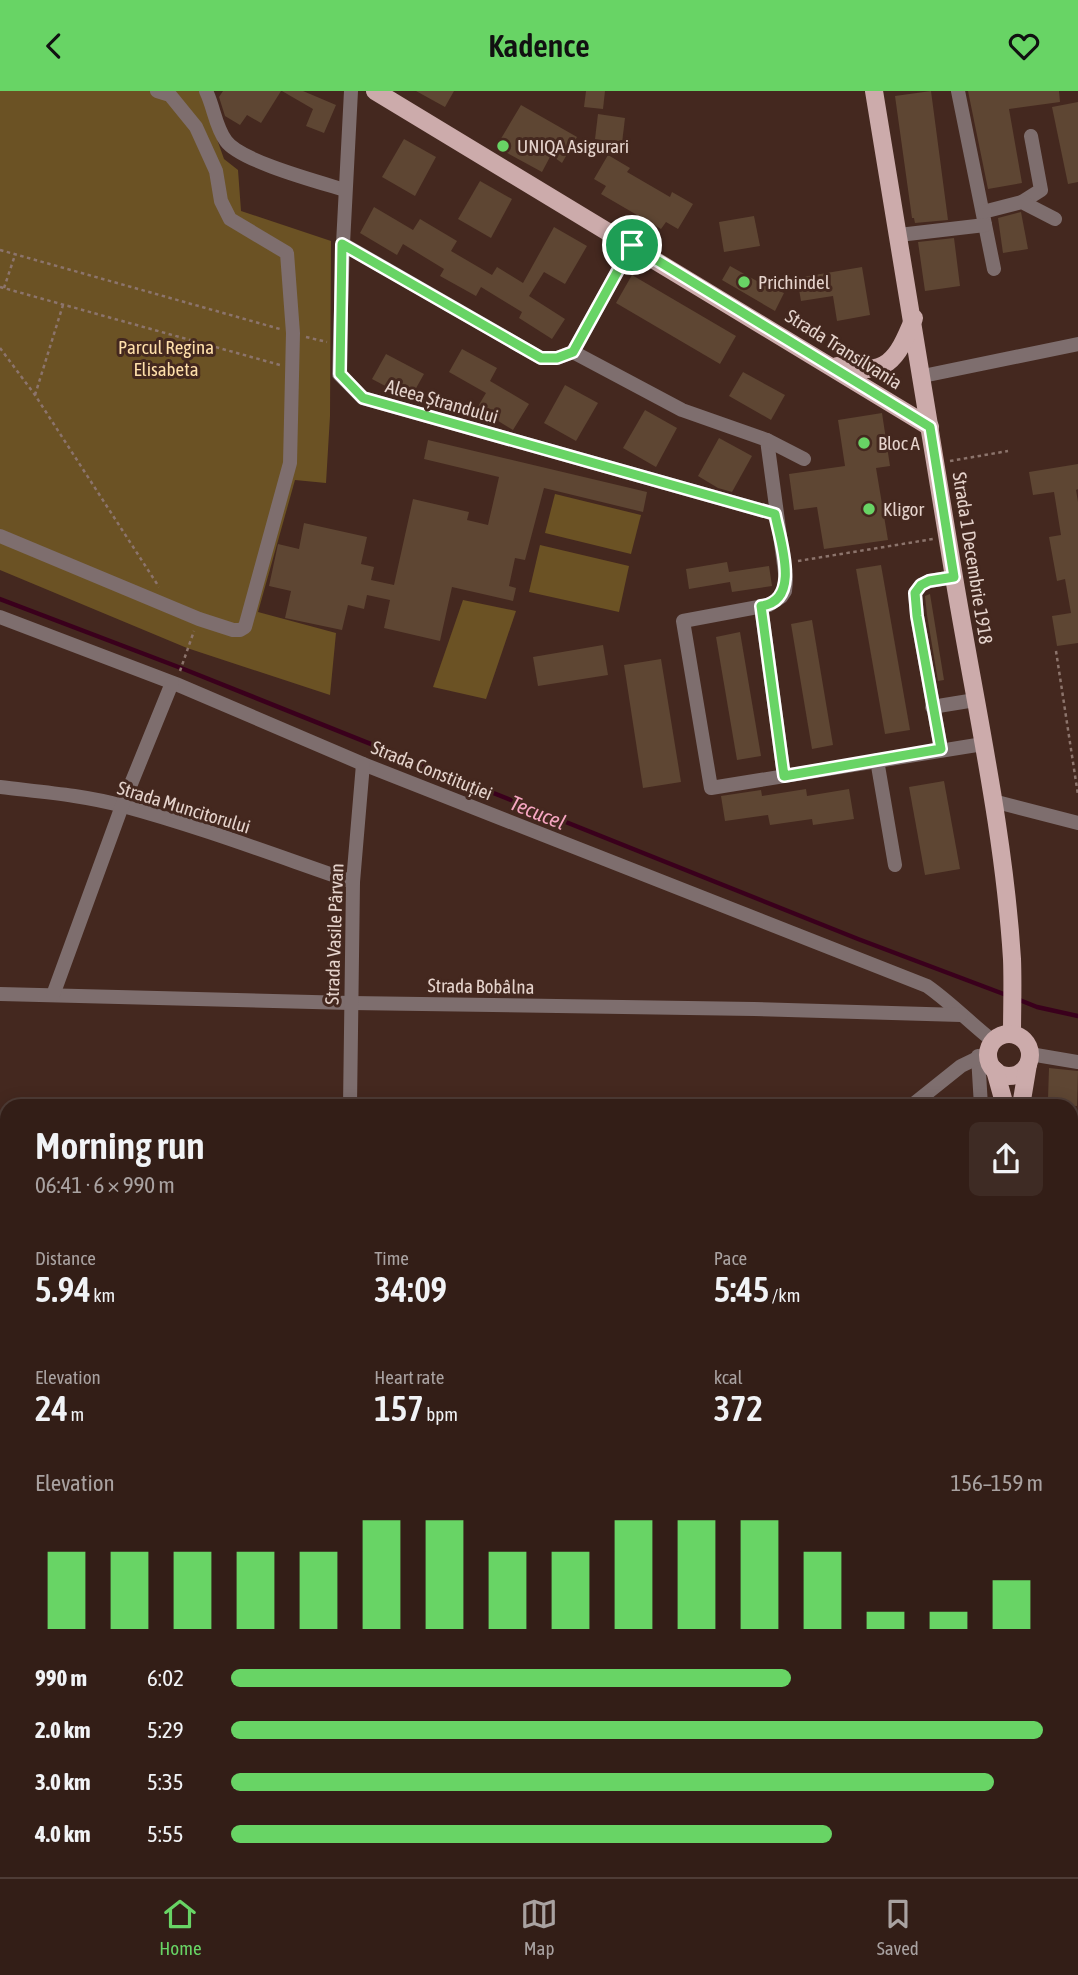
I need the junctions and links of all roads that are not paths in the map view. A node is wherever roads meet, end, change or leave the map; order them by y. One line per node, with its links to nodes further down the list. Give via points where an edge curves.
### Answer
1 (157, 91): 25 (street, via 170,95 196,127 216,171 230,219 287,253 293,333 290,463 245,627 233,630 199,619)
2 (206, 91): 8 (street, via 227,143 263,163)
3 (351, 91): 8 (street, Aleea Ștrandului)
4 (874, 91): 12 (main road, Strada 1 Decembrie 1918)
5 (958, 91): 10 (street)
6 (383, 93): 14 (main road, Strada Transilvania)
7 (1031, 136): 9 (street, via 1041,190)
8 (345, 191): 13 (street, Aleea Ștrandului)
9 (1022, 202): 10 (street); 11 (street)
10 (984, 219): 12 (street); 15 (street)
11 (1055, 219)
12 (899, 235): 16 (main road, Strada 1 Decembrie 1918)
13 (342, 244): 18 (street, via 541,358); 24 (street, Aleea Ștrandului, via 340,374 363,398)
14 (632, 245): 18 (street); 19 (main road, Strada Transilvania)
15 (994, 269)
16 (914, 318): 19 (main road, via 901,350 889,362 873,369); 20 (main road, Strada 1 Decembrie 1918)
17 (1078, 344): 20 (street)
18 (573, 352): 22 (street, via 682,409)
19 (828, 364): 21 (main road, Strada Transilvania)
20 (923, 376): 21 (main road, Strada 1 Decembrie 1918)
21 (930, 427): 26 (main road, Strada 1 Decembrie 1918)
22 (767, 440): 23 (street); 24 (street)
23 (804, 459)
24 (775, 514): 27 (street, via 785,591 775,603)
25 (0, 536)
26 (954, 577): 30 (main road, Strada 1 Decembrie 1918); 31 (street, via 929,581 915,593)
27 (761, 606): 36 (street); 36 (street, via 683,621 711,788)
28 (0, 617): 29 (street, Strada Constituției)
29 (174, 684): 35 (street, Strada Constituției); 39 (street)
30 (975, 699): 31 (street); 32 (main road, Strada 1 Decembrie 1918)
31 (932, 707): 33 (street)
32 (983, 744): 33 (street); 38 (main road, Strada 1 Decembrie 1918)
33 (941, 749): 34 (street)
34 (877, 760): 36 (street); 41 (street)
35 (363, 764): 42 (street, Strada Vasile Pârvan); 46 (street, Strada Constituției, via 927,986)
36 (784, 776)
37 (0, 787): 39 (street, Strada Muncitorului)
38 (993, 801): 40 (street); 47 (main road, Strada 1 Decembrie 1918, via 1012,962)
39 (121, 806): 42 (street, Strada Muncitorului, via 172,819); 44 (street)
40 (1078, 823)
41 (895, 865)
42 (353, 882): 45 (street, Strada Vasile Pârvan)
43 (0, 994): 44 (street, Strada Bobâlna)
44 (53, 995): 45 (street, Strada Bobâlna)
45 (351, 1003): 46 (street, Strada Bobâlna); 51 (street, Strada Vasile Pârvan)
46 (961, 1015): 48 (street, Strada Constituției)
47 (1012, 1034): 48 (main road, via 1002,1035); 49 (main road, via 1028,1045)
48 (988, 1055): 49 (main road, via 1003,1075 1022,1071); 52 (street, via 961,1066); 53 (street); 54 (main road)
49 (1029, 1059): 50 (street); 55 (main road)
50 (1078, 1062)
51 (350, 1099)
52 (920, 1099)
53 (982, 1099)
54 (1003, 1099)
55 (1022, 1099)

